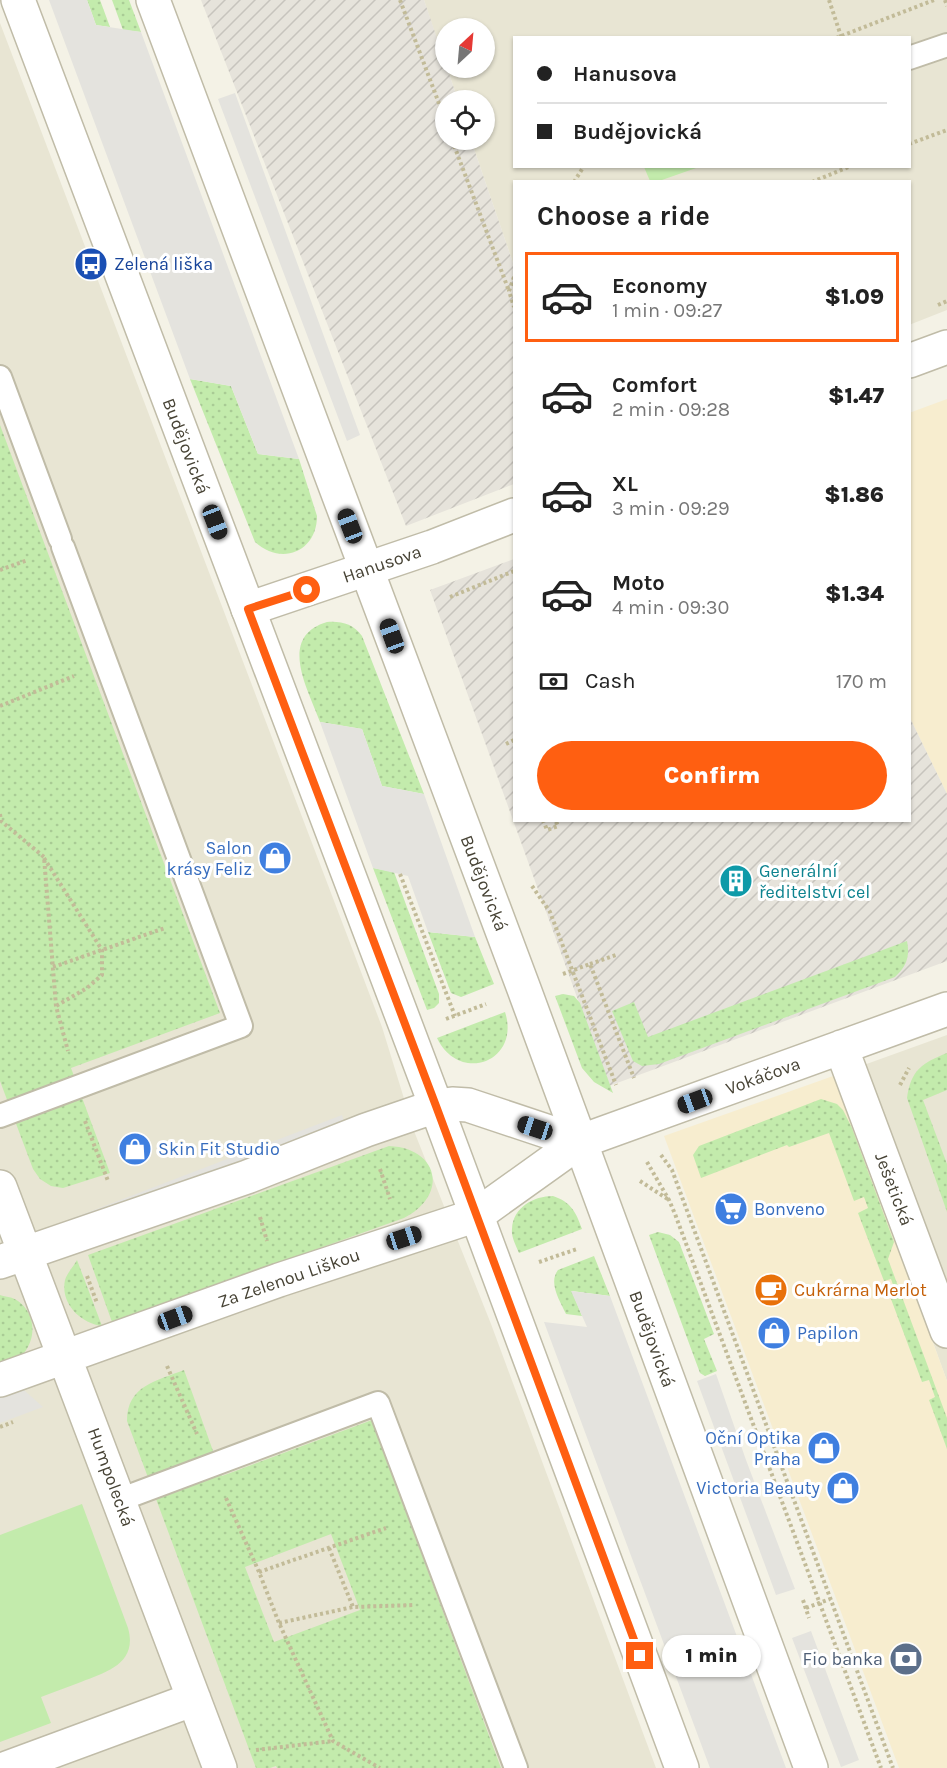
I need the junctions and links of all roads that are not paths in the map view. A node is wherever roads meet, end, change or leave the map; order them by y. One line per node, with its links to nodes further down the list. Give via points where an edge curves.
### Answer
1 (18, 0): 10 (street, Budějovická)
2 (153, 0): 9 (street, Budějovická)
3 (947, 45): 4 (lane)
4 (911, 57)
5 (947, 346): 6 (street)
6 (911, 360)
7 (0, 377): 14 (lane, via 241,1026)
8 (513, 515): 9 (street, Hanusova)
9 (367, 569): 10 (street, Hanusova); 15 (street, Budějovická)
10 (248, 609): 13 (street, Budějovická)
11 (947, 1009): 12 (street, Vokáčova)
12 (841, 1047): 15 (street, Vokáčova); 19 (street, Ješetická)
13 (436, 1106): 15 (street, via 468,1106); 17 (street, Budějovická); 18 (street)
14 (0, 1116)
15 (579, 1142): 17 (street, Vokáčova); 28 (street, Budějovická)
16 (0, 1187): 18 (street, Humpolecká)
17 (477, 1215): 20 (street, Za Zelenou Liškou); 27 (street, Budějovická)
18 (13, 1258): 20 (street, Humpolecká)
19 (947, 1331)
20 (64, 1356): 21 (street, Za Zelenou Liškou); 22 (street, Humpolecká)
21 (0, 1380)
22 (119, 1500): 23 (street, Humpolecká); 26 (lane, via 378,1403)
23 (194, 1699): 24 (street, Humpolecká); 25 (street)
24 (217, 1761)
25 (28, 1764)
26 (516, 1768)
27 (681, 1768)
28 (811, 1768)

